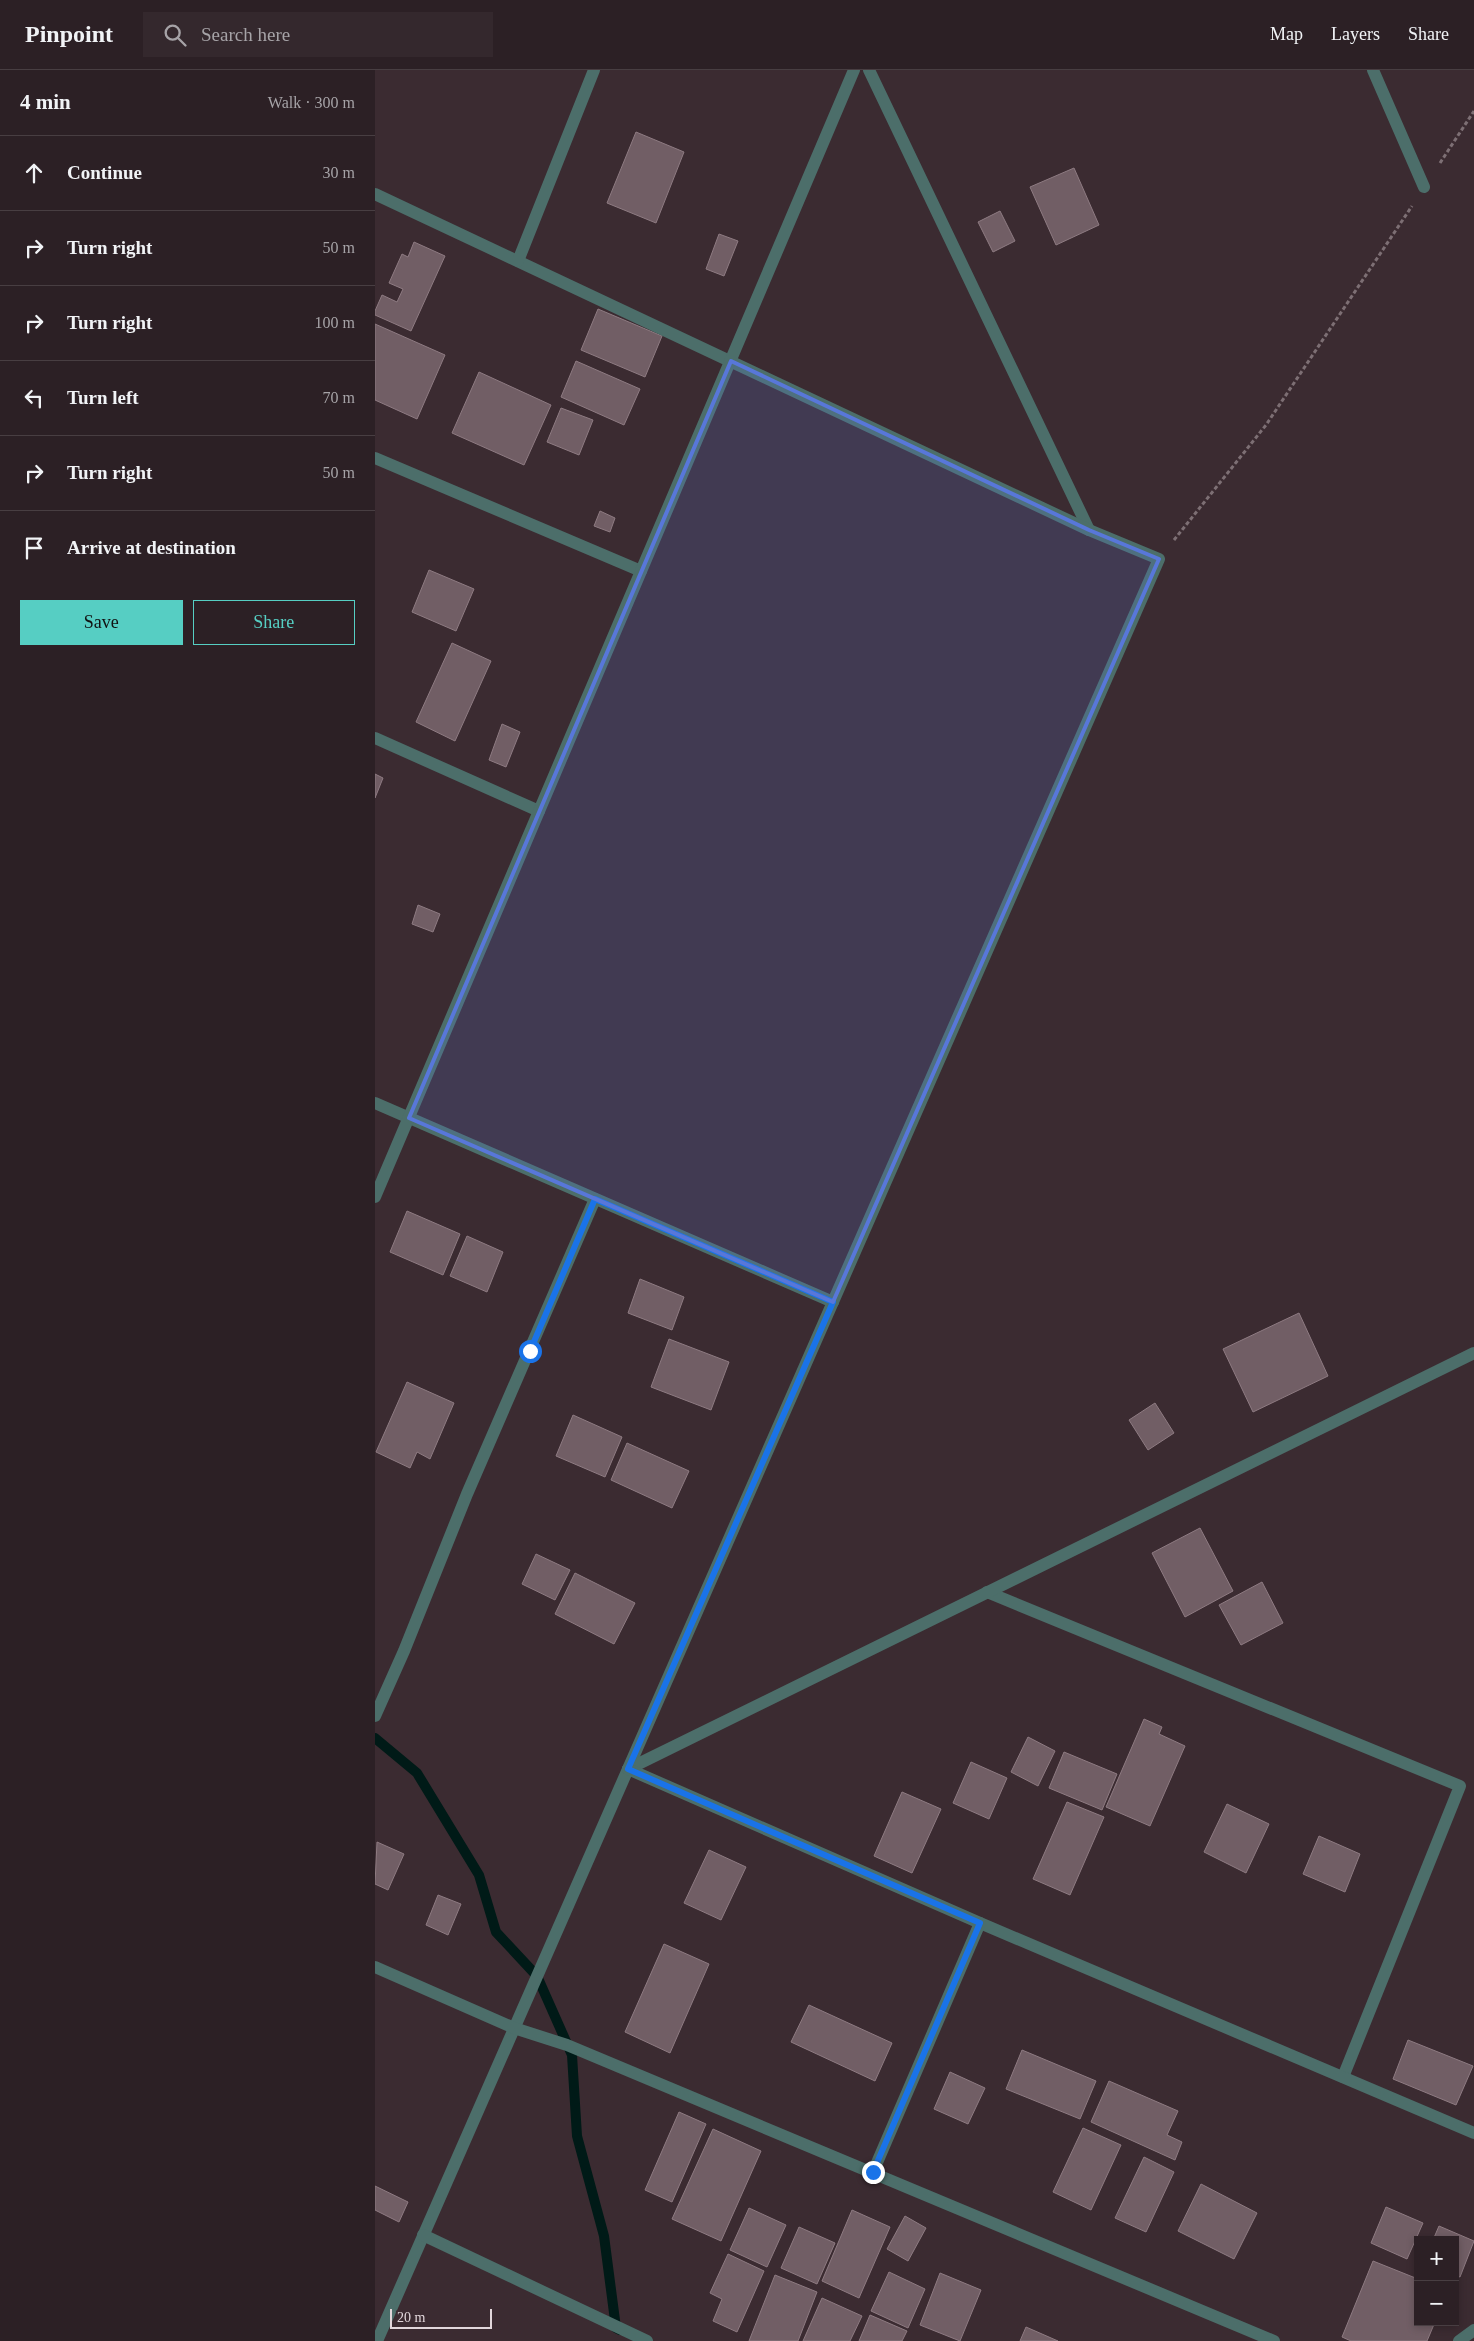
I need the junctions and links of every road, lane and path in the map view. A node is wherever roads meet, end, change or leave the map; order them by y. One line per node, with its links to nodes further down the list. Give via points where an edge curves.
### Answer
1 (595, 70): 8 (street)
2 (854, 70): 9 (street)
3 (869, 70): 11 (street)
4 (1373, 70): 6 (street)
5 (1474, 111): 6 (path)
6 (1424, 187): 12 (path, via 1266,424)
7 (375, 194): 8 (street)
8 (518, 261): 9 (street)
9 (731, 361): 11 (street); 13 (street)
10 (375, 458): 13 (street)
11 (1089, 530): 12 (street)
12 (1159, 559): 20 (street)
13 (641, 571): 15 (street)
14 (375, 738): 15 (street)
15 (539, 811): 17 (street)
16 (375, 1103): 17 (street)
17 (409, 1118): 18 (street); 19 (street)
18 (375, 1197)
19 (595, 1199): 20 (street); 23 (street)
20 (833, 1302): 24 (street)
21 (1474, 1353): 22 (street)
22 (987, 1592): 24 (street); 28 (street, via 1460,1786)
23 (375, 1716)
24 (628, 1769): 25 (street); 27 (street)
25 (980, 1923): 28 (street); 30 (street)
26 (375, 1967): 27 (street)
27 (514, 2028): 30 (street, via 567,2045); 31 (street)
28 (1343, 2077): 29 (street)
29 (1474, 2133)
30 (873, 2172): 35 (street)
31 (423, 2235): 33 (street); 34 (street)
32 (1474, 2330): 36 (street)
33 (377, 2341)
34 (647, 2341)
35 (1274, 2341)
36 (1459, 2341)

